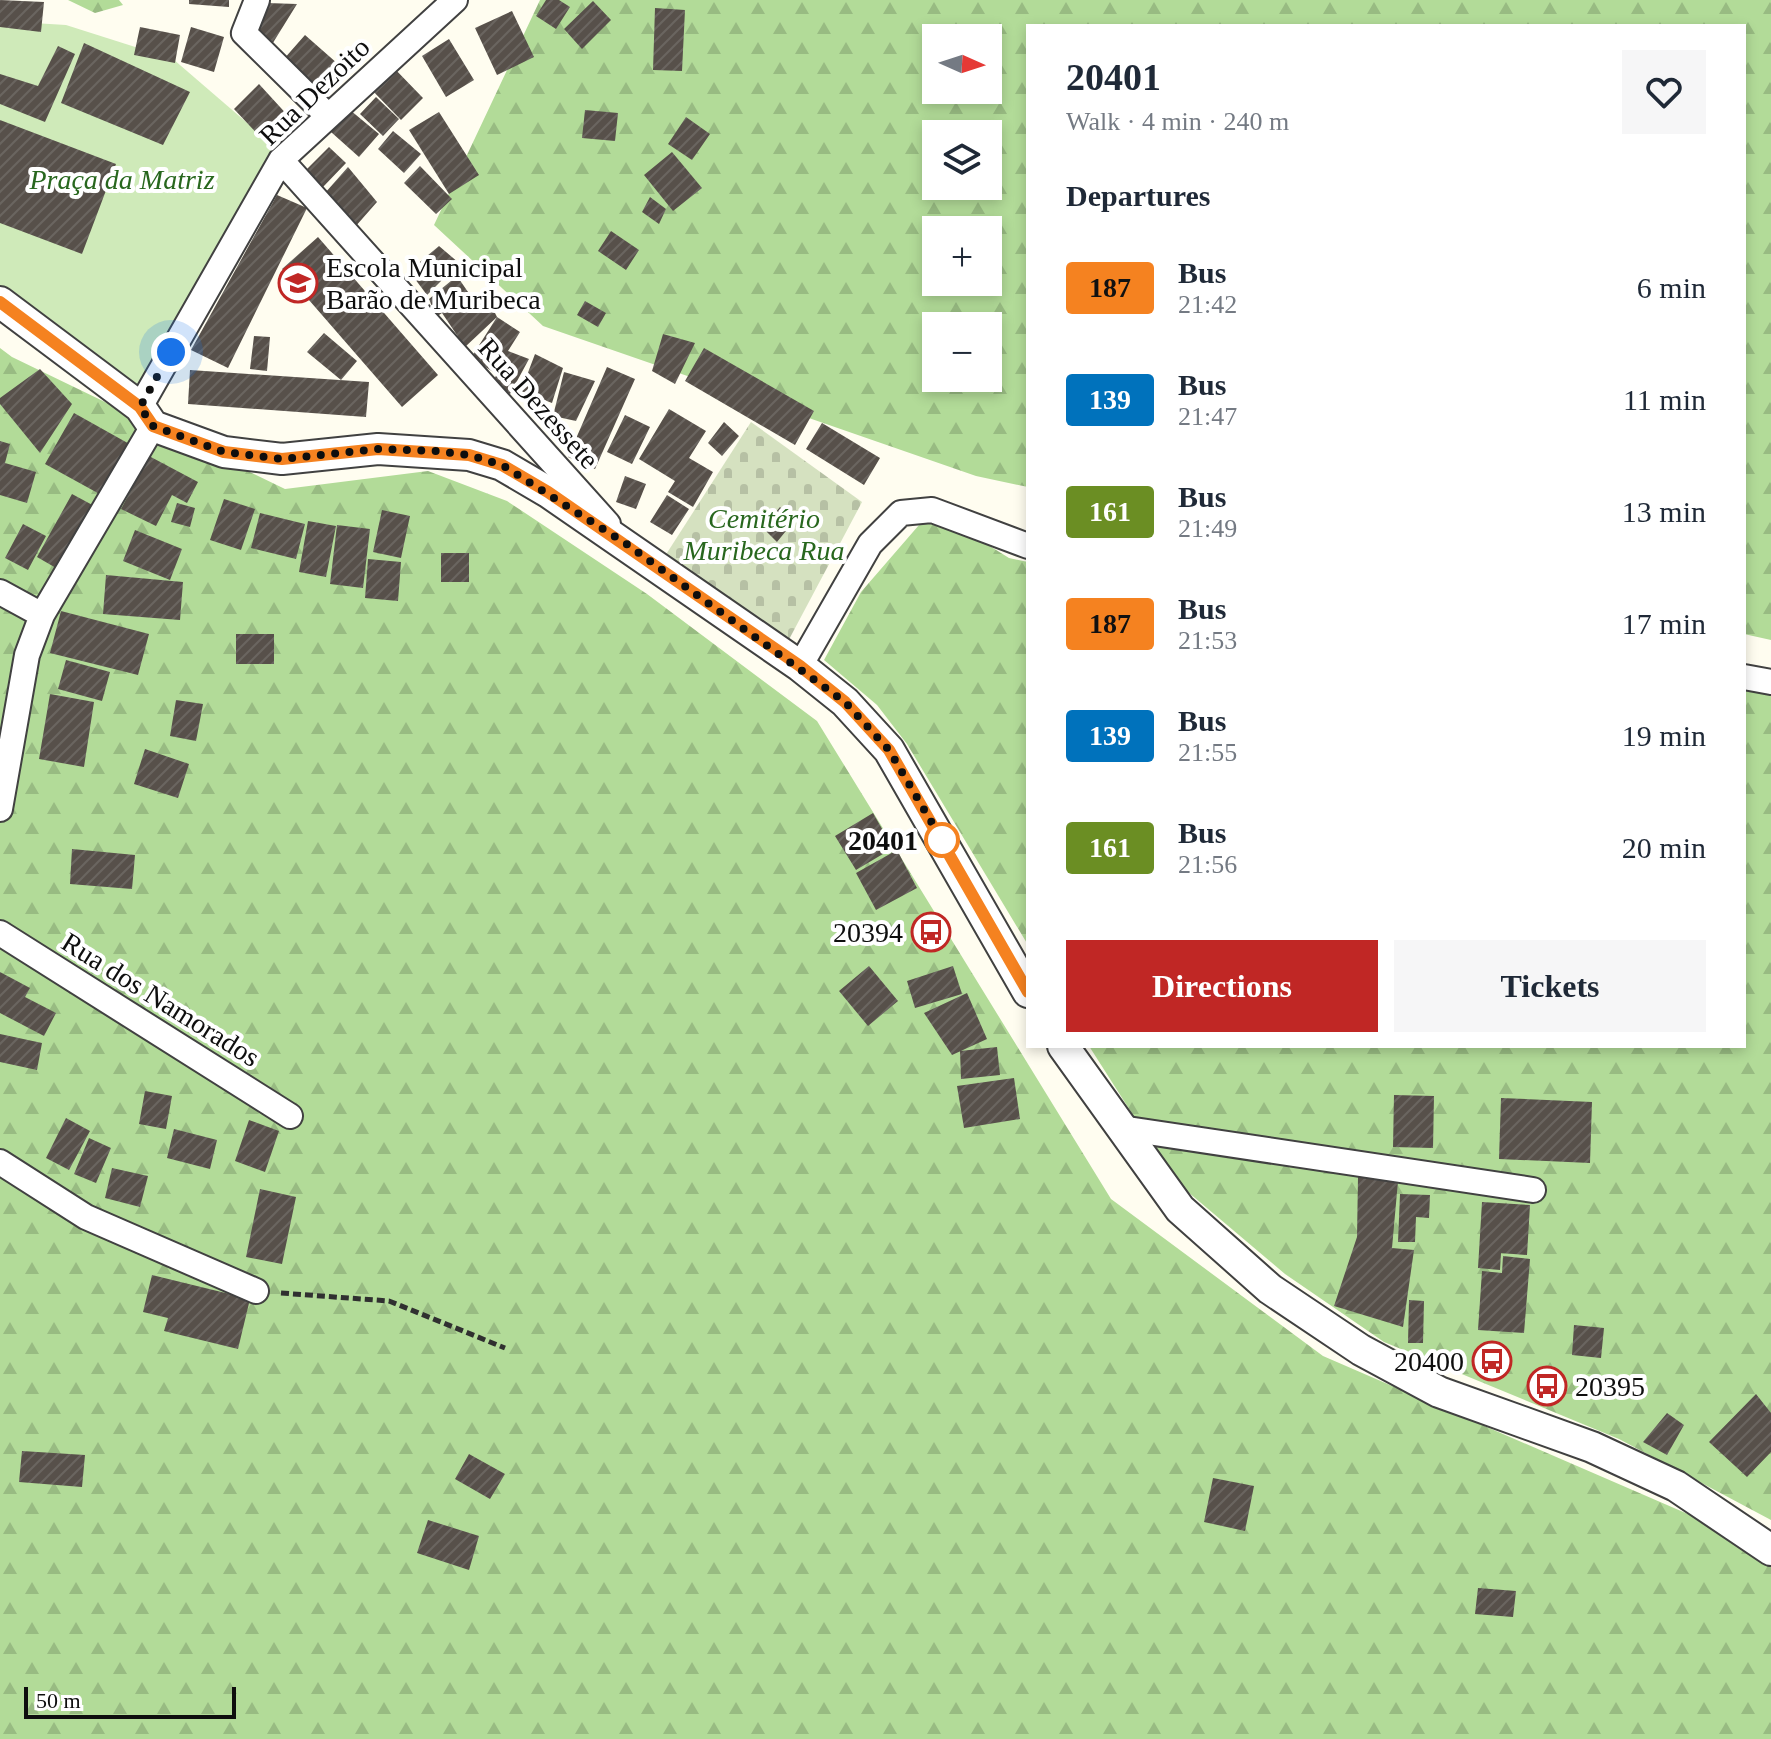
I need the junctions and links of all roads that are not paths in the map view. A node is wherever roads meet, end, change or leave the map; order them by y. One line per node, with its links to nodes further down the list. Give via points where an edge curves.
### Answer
1 (257, 0): 3 (street, via 244,33)
2 (455, 0): 3 (street, Rua Dezoito)
3 (328, 116): 4 (street, Rua Dezoito)
4 (281, 160): 6 (street, Rua Dezoito); 7 (street, Rua Dezessete)
5 (0, 302): 6 (street)
6 (147, 416): 7 (street, via 224,452 282,459 378,449 469,455 502,465); 10 (street, Rua Dezoito)
7 (625, 543): 11 (street)
8 (1026, 545): 11 (street, via 932,510 901,513 870,544)
9 (0, 592): 10 (street)
10 (42, 615): 14 (street, Rua Dezoito, via 27,655)
11 (800, 666): 16 (street, via 845,702 889,750)
12 (1746, 677): 13 (street)
13 (1771, 682)
14 (0, 809)
15 (0, 933): 18 (street, Rua dos Namorados)
16 (1026, 989)
17 (1064, 1048): 19 (street)
18 (290, 1116)
19 (1121, 1128): 21 (street); 23 (street, via 1180,1209 1214,1241 1270,1289 1361,1350 1439,1392 1592,1447 1676,1486)
20 (0, 1162): 22 (street, via 86,1217)
21 (1533, 1190)
22 (256, 1291)
23 (1771, 1550)

